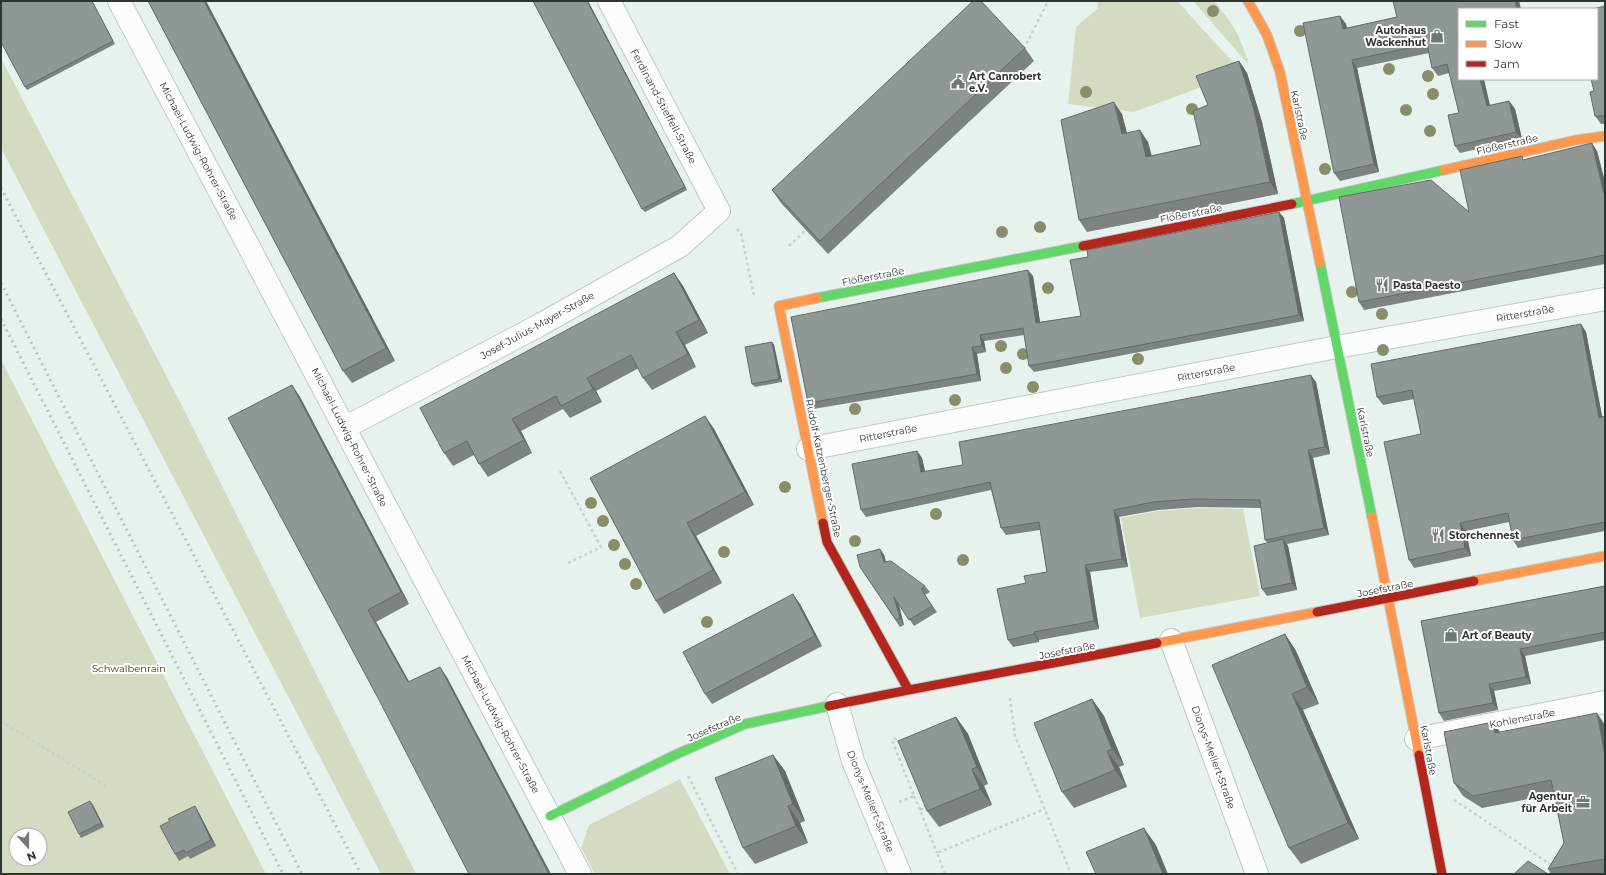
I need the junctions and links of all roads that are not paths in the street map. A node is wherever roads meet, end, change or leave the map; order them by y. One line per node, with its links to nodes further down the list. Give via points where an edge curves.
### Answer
1 (119, 1): 10 (street, Michael-Ludwig-Rohrer-Straße)
2 (609, 1): 6 (street, Ferdinand-Stieffell-Straße)
3 (1248, 1): 5 (street, Karlstraße, via 1260,19 1276,58)
4 (1605, 136): 5 (street, Flößerstraße, via 1576,140)
5 (1307, 201): 8 (street, Flößerstraße); 9 (street, Karlstraße)
6 (720, 211): 10 (street, Josef-Julius-Mayer-Straße, via 680,246)
7 (1605, 299): 9 (street, Ritterstraße)
8 (779, 306): 11 (street, Rudolf-Katzenberger-Straße)
9 (1337, 347): 11 (street, Ritterstraße); 13 (street, Karlstraße)
10 (346, 427): 19 (street, Michael-Ludwig-Rohrer-Straße)
11 (808, 449): 15 (street, Rudolf-Katzenberger-Straße, via 827,542)
12 (1605, 556): 13 (street, Josefstraße)
13 (1389, 599): 14 (street, Josefstraße); 18 (street, Karlstraße)
14 (1171, 640): 15 (street, Josefstraße, via 1005,673); 22 (street, Dionys-Mellert-Straße)
15 (908, 689): 17 (street, Josefstraße)
16 (1605, 702): 18 (street, Kohlenstraße)
17 (837, 704): 19 (street, Josefstraße, via 745,724); 21 (street, Dionys-Mellert-Straße, via 853,761)
18 (1416, 739): 23 (street, Karlstraße)
19 (550, 816): 20 (street, Michael-Ludwig-Rohrer-Straße)
20 (580, 874)
21 (900, 874)
22 (1257, 874)
23 (1442, 874)

